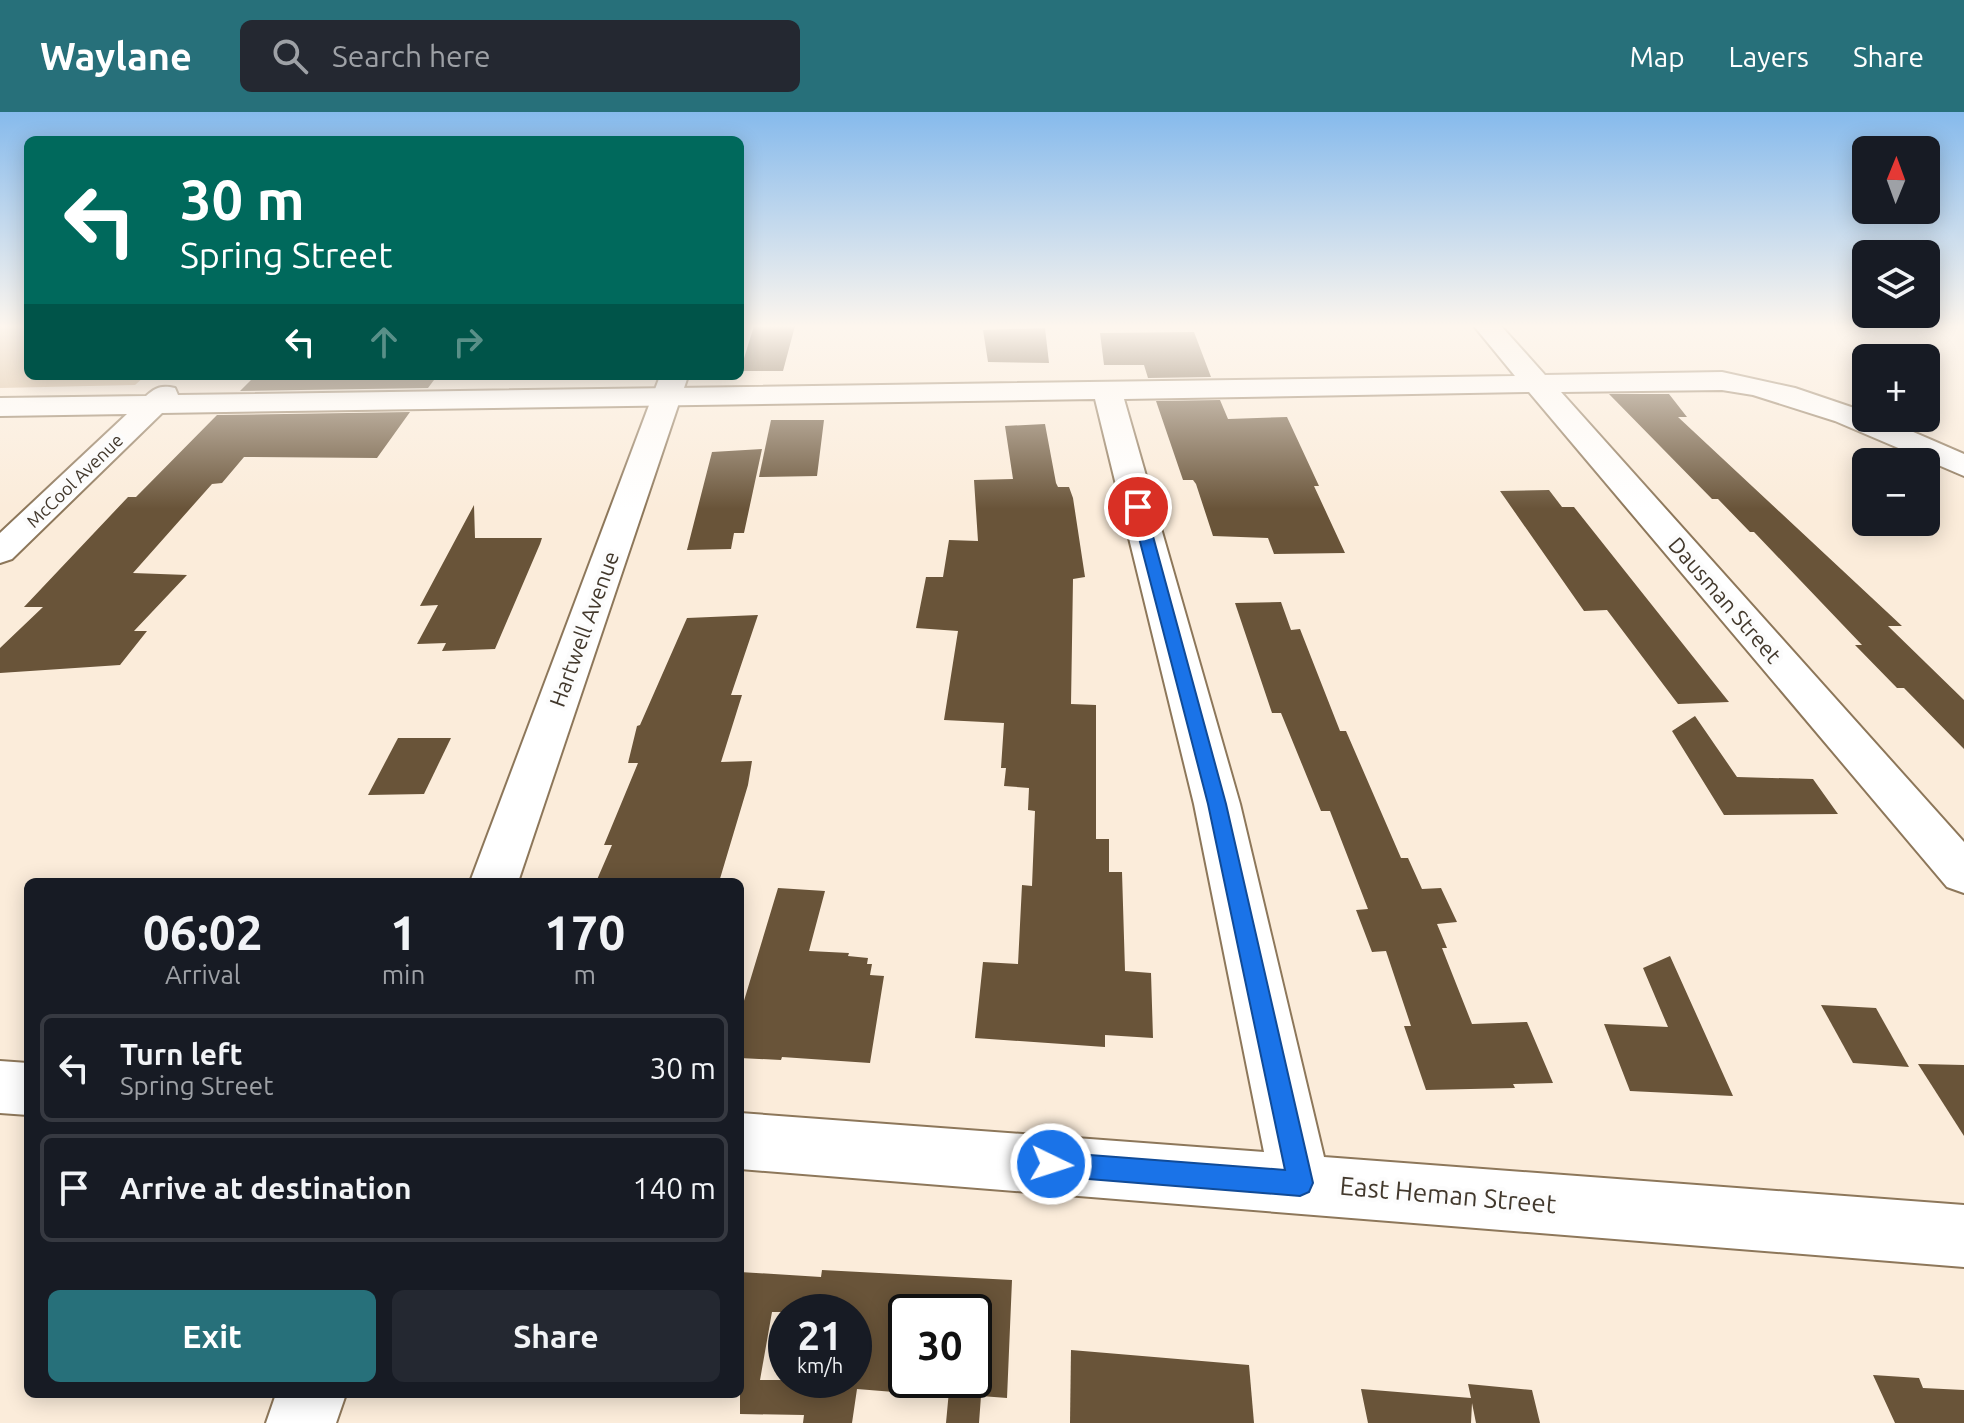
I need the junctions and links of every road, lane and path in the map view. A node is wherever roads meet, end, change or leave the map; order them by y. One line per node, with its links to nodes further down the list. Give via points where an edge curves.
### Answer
1 (172, 387): 9 (street, McCool Avenue)
2 (636, 387): 9 (street)
3 (670, 387): 14 (street, Hartwell Avenue)
4 (928, 387): 8 (street)
5 (1166, 387): 8 (street)
6 (1541, 387): 13 (street, Dausman Street)
7 (1764, 387): 11 (street)
8 (1107, 388): 18 (street, via 1217,804)
9 (155, 404): 10 (street); 12 (street, McCool Avenue)
10 (0, 407)
11 (1964, 466)
12 (0, 552)
13 (1964, 874)
14 (495, 878)
15 (0, 1087): 16 (street)
16 (24, 1089)
17 (744, 1141): 18 (street, East Heman Street)
18 (1300, 1183): 19 (street, East Heman Street)
19 (1964, 1236)
20 (310, 1398): 21 (street)
21 (301, 1423)

